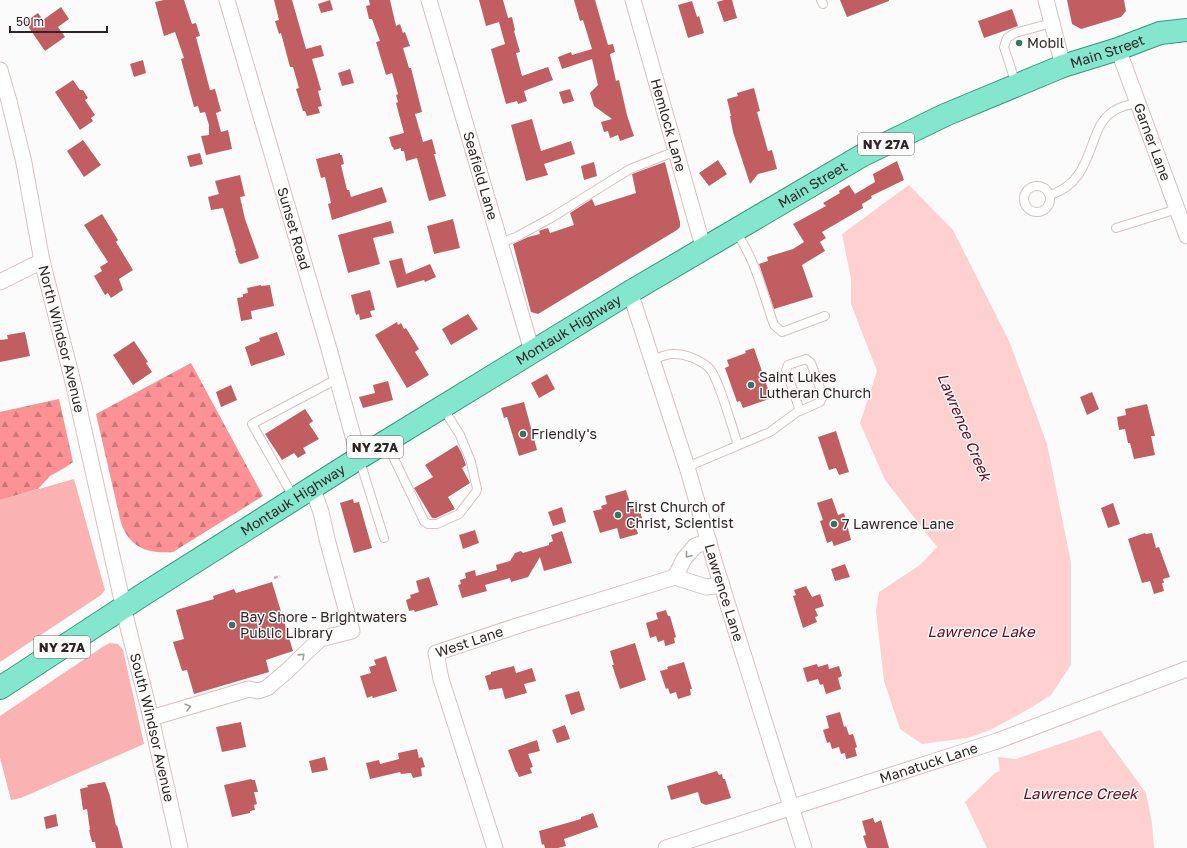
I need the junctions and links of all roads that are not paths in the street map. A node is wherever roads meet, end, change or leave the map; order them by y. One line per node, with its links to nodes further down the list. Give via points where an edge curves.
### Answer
1 (227, 0): 26 (street, Sunset Road)
2 (430, 0): 18 (street, Seafield Lane)
3 (633, 0): 12 (street, Hemlock Lane)
4 (1046, 0): 5 (street)
5 (1052, 23): 8 (street); 10 (lane, via 1007,38 1004,47)
6 (1187, 30): 7 (main road, Main Street / NY 27A, via 1160,33)
7 (1118, 49): 8 (main road, Main Street / NY 27A); 11 (street, Garner Lane)
8 (1063, 66): 10 (main road, Main Street / NY 27A)
9 (0, 70): 20 (street, North Windsor Avenue, via 24,163)
10 (1017, 85): 16 (main road, Main Street / NY 27A, via 945,115 863,155)
11 (1138, 103): 13 (lane, via 1123,105 1104,119 1076,179); 14 (street, Garner Lane)
12 (676, 151): 18 (lane, via 630,169 518,236); 19 (street, Hemlock Lane)
13 (1050, 195)
14 (1177, 209): 15 (lane); 17 (street, Garner Lane)
15 (1116, 228)
16 (735, 230): 19 (main road, Main Street / NY 27A); 23 (lane, via 744,243 778,330 782,332)
17 (1187, 236)
18 (501, 243): 24 (street, Seafield Lane)
19 (704, 250): 22 (main road, Main Street / NY 27A)
20 (42, 261): 21 (street); 38 (street, North Windsor Avenue, via 74,386)
21 (0, 282)
22 (630, 292): 24 (main road, Montauk Highway / NY 27A); 25 (street, Lawrence Lane)
23 (825, 316)
24 (532, 351): 27 (main road, Montauk Highway / NY 27A)
25 (652, 360): 30 (lane, via 672,354 685,356 710,369); 32 (street, Lawrence Lane)
26 (337, 379): 31 (street, Sunset Road); 33 (lane, via 252,424)
27 (442, 406): 29 (main road, Montauk Highway / NY 27A); 29 (lane, via 460,435 477,484 476,492 459,514 437,524 428,524 424,521)
28 (800, 411): 28 (lane, via 820,402 823,396 811,363 806,359 788,365 786,370); 30 (lane, via 770,432)
29 (385, 441): 31 (main road, Montauk Highway / NY 27A)
30 (738, 445): 32 (lane)
31 (359, 458): 33 (main road, Montauk Highway / NY 27A); 34 (lane)
32 (687, 467): 35 (street, Lawrence Lane)
33 (303, 493): 38 (main road, Montauk Highway / NY 27A); 41 (street, one-way to 33, via 249,689 258,691 267,688 320,639 352,631 321,512)
34 (384, 538)
35 (709, 541): 36 (street, one-way to 36, via 695,546 684,559); 37 (street, Lawrence Lane)
36 (675, 577): 37 (street, via 706,588); 44 (street, West Lane, via 436,653 441,679)
37 (722, 585): 42 (street, Lawrence Lane)
38 (124, 607): 40 (main road, Montauk Highway / NY 27A); 41 (street, South Windsor Avenue)
39 (1187, 669): 42 (street, Manatuck Lane, via 998,741)
40 (0, 688)
41 (151, 718): 43 (street, South Windsor Avenue)
42 (791, 808): 45 (street, Manatuck Lane); 46 (street, Lawrence Lane)
43 (180, 848)
44 (495, 848)
45 (666, 848)
46 (804, 848)

